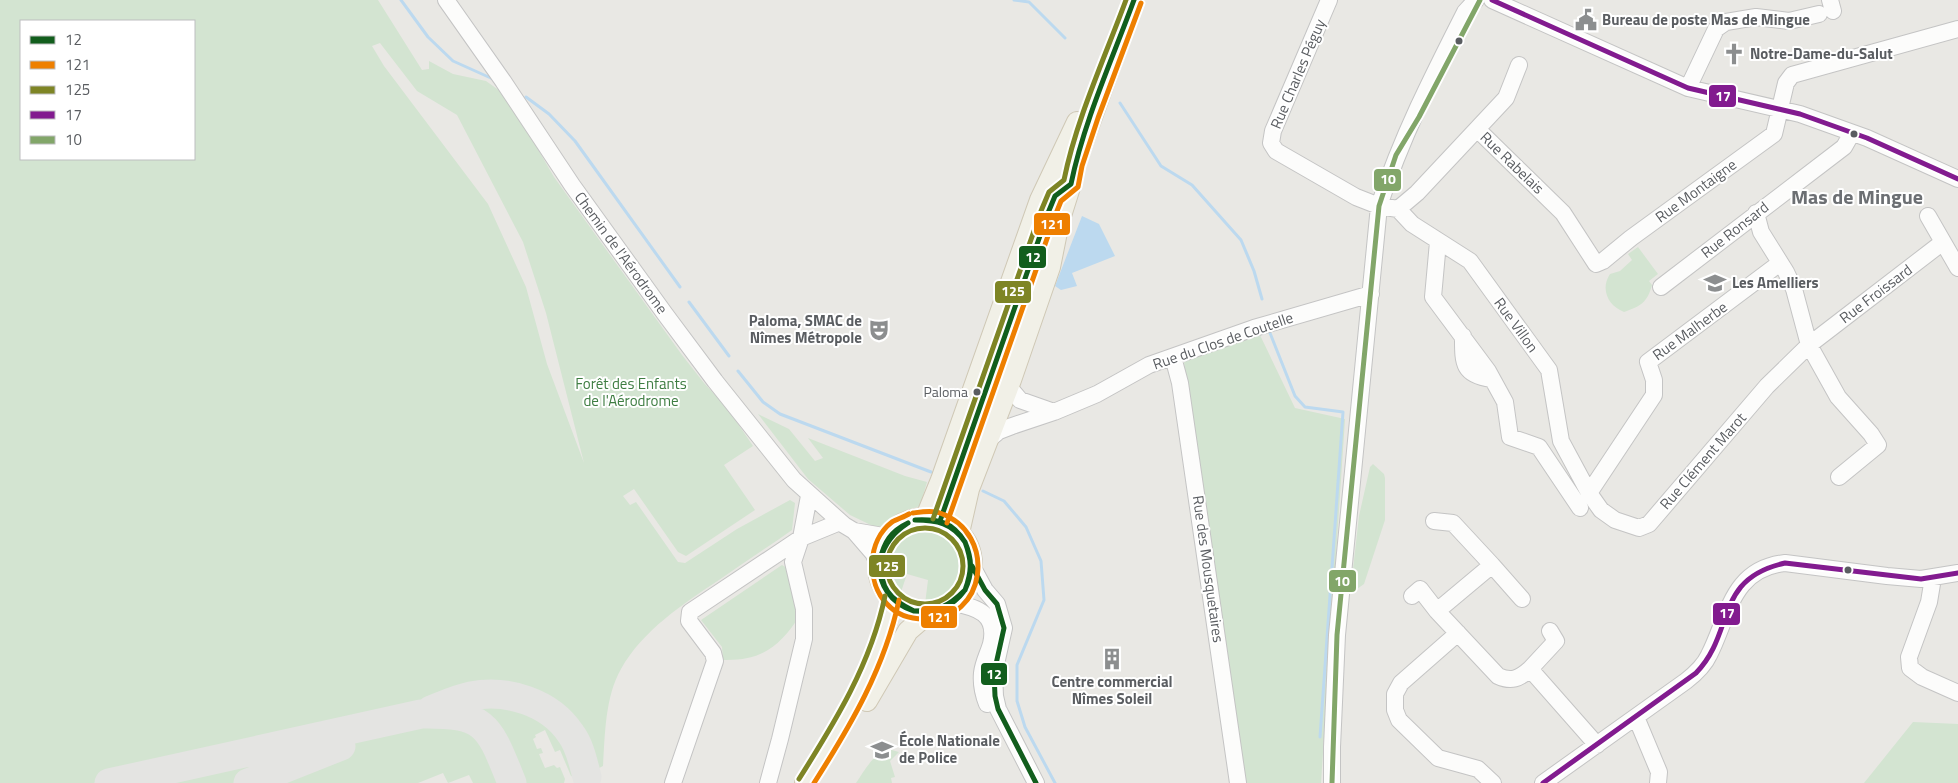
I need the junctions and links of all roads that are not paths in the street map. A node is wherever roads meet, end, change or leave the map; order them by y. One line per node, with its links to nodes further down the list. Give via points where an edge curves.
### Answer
1 (446, 0): 33 (street, Chemin de l'Aérodrome, via 665,314 727,396)
2 (1121, 0): 35 (main road, via 1080,116 1040,199 941,480)
3 (1134, 0): 28 (main road, via 1075,164 1050,267)
4 (1329, 0): 15 (street, Rue Charles Péguy, via 1273,131 1271,143 1276,151 1356,197)
5 (1476, 0): 15 (street, via 1465,12 1414,114)
6 (1492, 0): 10 (street)
7 (1827, 8): 10 (street, via 1789,21 1756,17 1726,22 1716,29)
8 (1958, 29): 11 (street, Rue Montaigne, via 1792,75 1786,83)
9 (1519, 65): 12 (street, via 1506,98)
10 (1688, 88): 11 (street)
11 (1780, 108): 13 (street); 22 (street, Rue Montaigne, via 1774,134)
12 (1477, 129): 16 (street, Rue Rabelais); 22 (street, Rue Rabelais, via 1563,213)
13 (1852, 132): 14 (street); 17 (street, Rue Ronsard, via 1844,148)
14 (1958, 179)
15 (1379, 206): 16 (street); 25 (street)
16 (1398, 210): 19 (street, Rue Villon)
17 (1756, 213): 21 (street, via 1761,232); 24 (street, Rue Ronsard)
18 (1928, 216): 20 (street)
19 (1438, 242): 32 (street, Rue Villon, via 1470,261 1549,370 1560,441); 34 (street, via 1433,297 1463,336 1505,402 1510,437 1539,447)
20 (1943, 242): 23 (street); 26 (street, Rue Froissard)
21 (1780, 263): 26 (street, via 1794,289); 32 (street, Rue Malherbe, via 1648,362 1654,380 1654,395)
22 (1596, 264)
23 (1958, 268)
24 (1661, 288)
25 (1370, 294): 27 (street, Rue du Clos de Coutelle); 66 (street, via 1337,635)
26 (1809, 345): 31 (street, via 1838,396 1878,445); 32 (street, Rue Clément Marot, via 1767,386 1649,524 1639,528 1615,520 1601,510)
27 (1173, 356): 29 (street, Rue du Clos de Coutelle); 65 (street, Rue des Mousquetaires, via 1180,383)
28 (1009, 387): 29 (street, via 1020,400); 30 (main road)
29 (1054, 412): 30 (street, Rue du Clos de Coutelle, via 999,431)
30 (988, 440): 39 (main road, via 969,489)
31 (1839, 477)
32 (1589, 493)
33 (810, 496): 37 (street, Chemin de l'Aérodrome); 41 (street)
34 (1580, 508)
35 (922, 519): 39 (main road, via 940,521); 40 (main road, via 904,524)
36 (1434, 521): 43 (street, via 1453,523)
37 (840, 522): 38 (street, Chemin de l'Aérodrome); 41 (street)
38 (854, 530): 40 (street, Chemin de l'Aérodrome); 42 (street, Chemin de l'Aérodrome, via 873,553)
39 (959, 533): 44 (main road, via 971,554)
40 (889, 537): 42 (main road, via 883,545)
41 (801, 538): 59 (street, via 690,612 689,621 713,653 715,661); 60 (street, via 793,562 804,609 804,639)
42 (878, 565): 48 (main road, via 882,583)
43 (1492, 565): 49 (street); 51 (street)
44 (972, 566): 50 (main road, via 967,587); 64 (street, via 997,604 1004,628 994,673 998,709)
45 (1958, 573): 46 (street)
46 (1932, 578): 56 (street, via 1929,602 1909,657 1910,668); 57 (street, via 1887,576 1785,563 1757,571 1734,593 1709,657 1700,668)
47 (1412, 596): 51 (street, via 1420,590)
48 (892, 598): 52 (main road, via 916,611); 61 (main road, via 873,661 839,730)
49 (1522, 600)
50 (953, 603): 52 (main road); 63 (street, via 974,607 992,625 991,644 982,674 983,692 989,709)
51 (1437, 610): 54 (street)
52 (930, 612): 62 (main road, via 908,631)
53 (1550, 631): 55 (street, via 1556,641)
54 (1458, 633): 55 (street, via 1498,676 1507,680 1518,678); 67 (street, via 1402,683 1395,694 1395,710 1399,720 1438,758 1478,769)
55 (1530, 669): 58 (street)
56 (1958, 693)
57 (1636, 717): 58 (street); 69 (street, via 1659,772)
58 (1597, 745): 68 (street)
59 (673, 783)
60 (768, 783)
61 (805, 783)
62 (820, 783)
63 (1031, 783)
64 (1036, 783)
65 (1238, 783)
66 (1332, 783)
67 (1494, 783)
68 (1543, 783)
69 (1658, 783)

